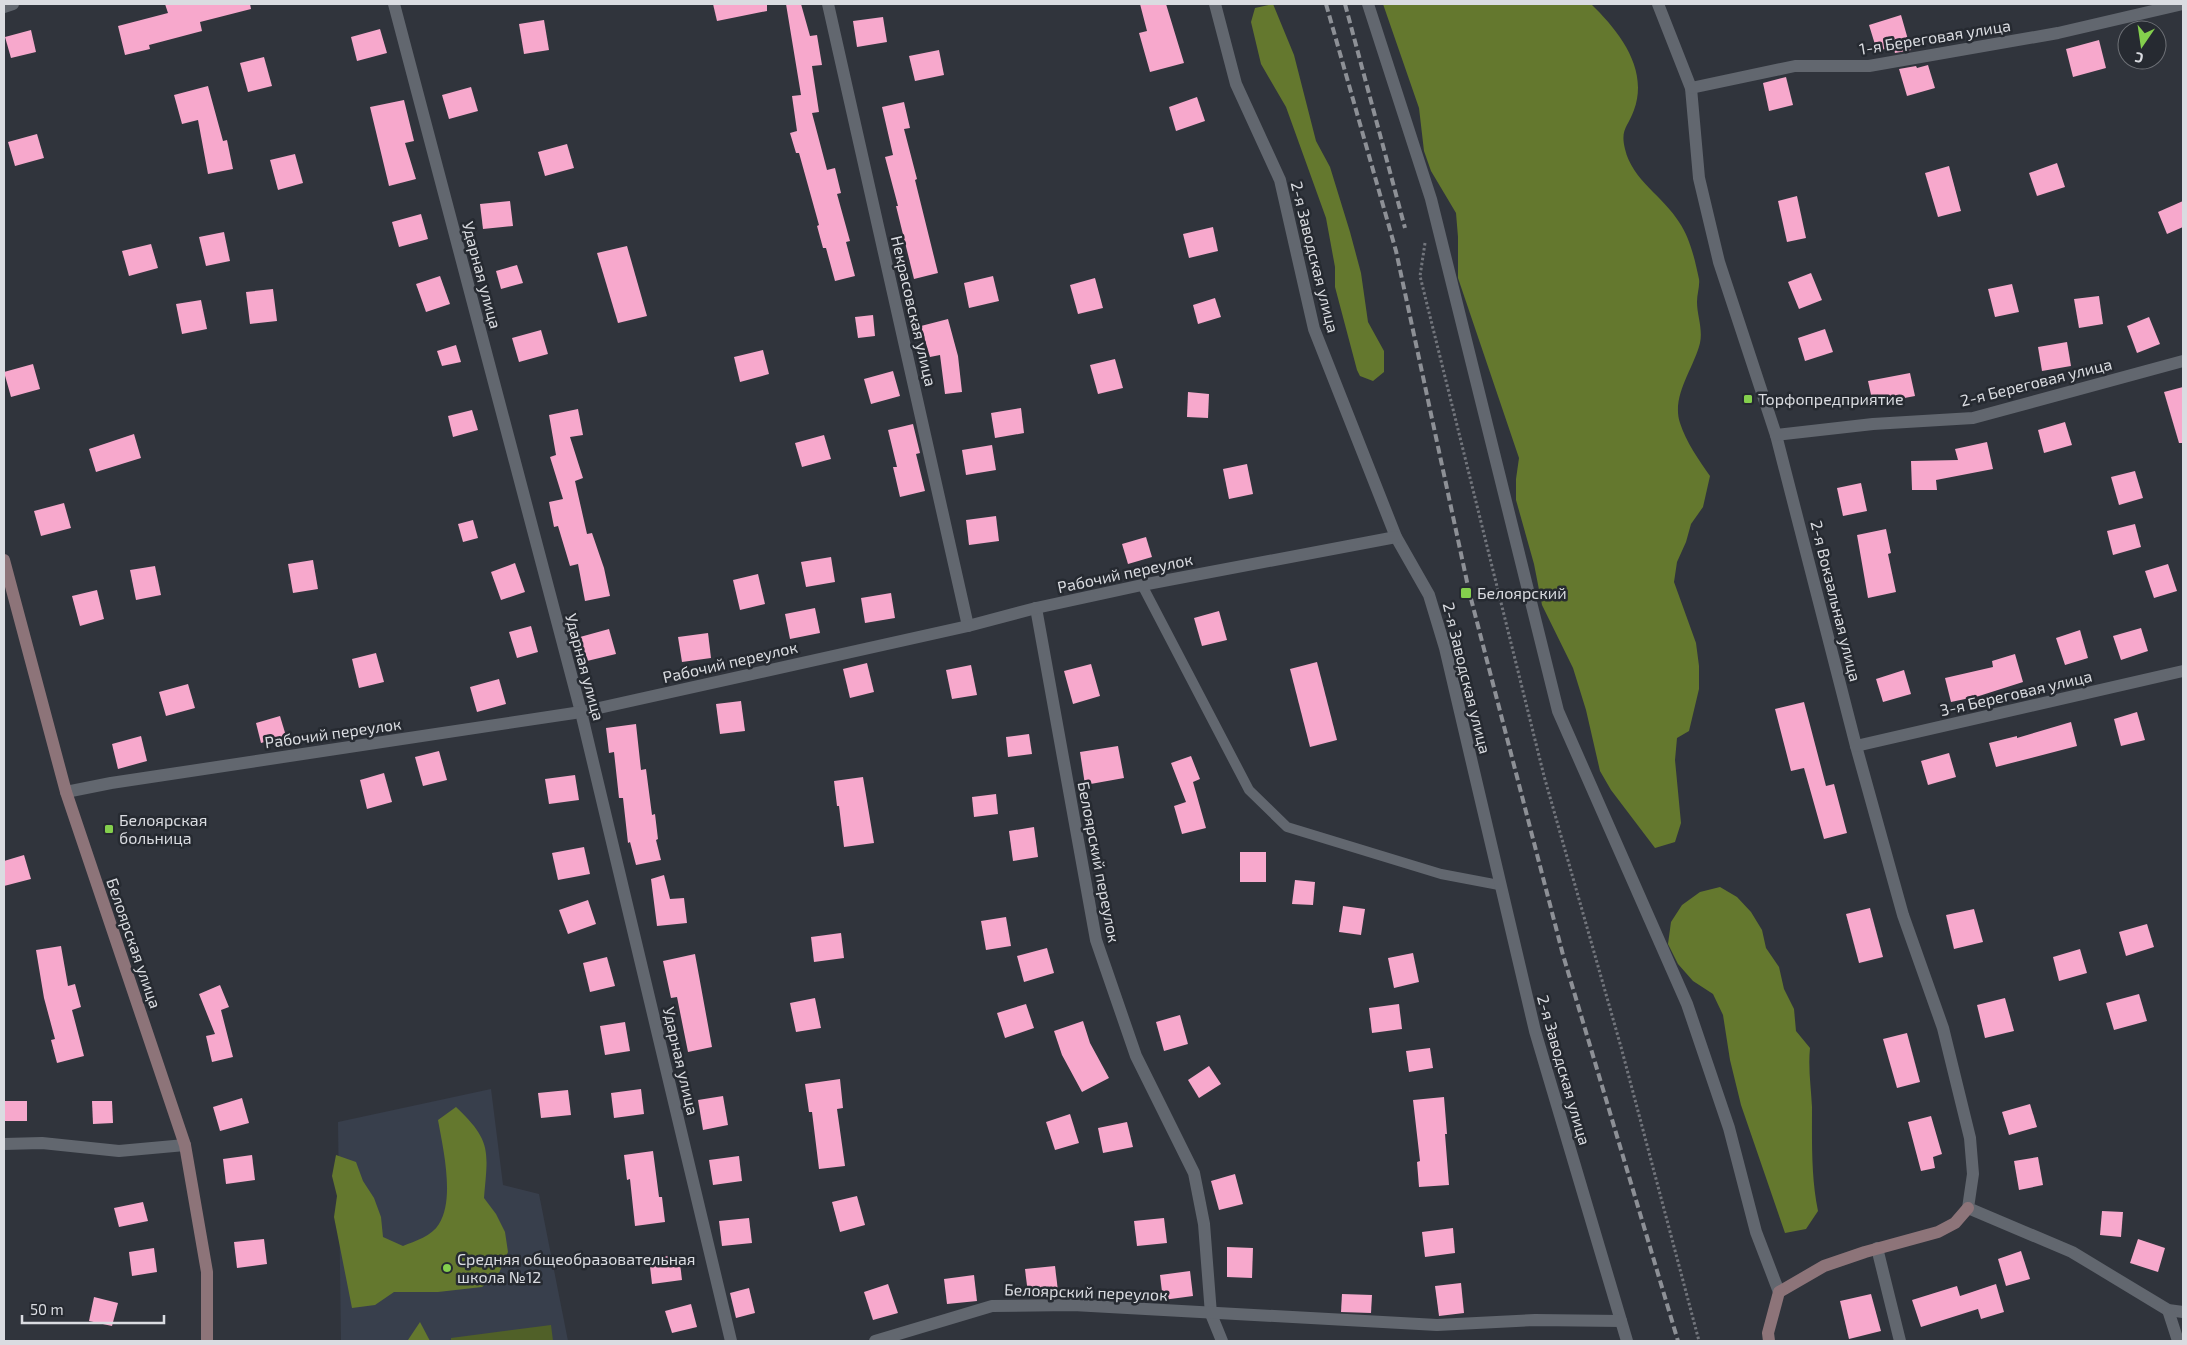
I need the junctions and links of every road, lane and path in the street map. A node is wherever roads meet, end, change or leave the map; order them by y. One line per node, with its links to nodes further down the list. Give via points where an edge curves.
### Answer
1 (394, 4): 17 (street, Ударная улица)
2 (828, 4): 15 (street, Некрасовская улица)
3 (1215, 4): 11 (street, 2-я Заводская улица, via 1236,84 1280,180 1314,329)
4 (1368, 4): 25 (street, via 1431,199 1558,711 1687,1004 1729,1128 1756,1232)
5 (1658, 4): 7 (street, 2-я Вокзальная улица)
6 (2183, 4): 7 (street, 1-я Береговая улица, via 2058,33 1869,66 1795,66)
7 (1691, 88): 10 (street, 2-я Вокзальная улица, via 1699,178 1719,262)
8 (1426, 238): 35 (path, via 1420,276 1474,500 1544,776 1622,1047)
9 (2183, 361): 10 (street, 2-я Береговая улица, via 1973,418 1874,424)
10 (1776, 435): 18 (street, 2-я Вокзальная улица)
11 (1396, 537): 13 (street, Рабочий переулок); 20 (street, 2-я Заводская улица, via 1429,595 1445,648)
12 (4, 560): 19 (street, Белоярская улица)
13 (1142, 585): 14 (street, Рабочий переулок); 20 (lane, via 1249,790 1287,828 1441,874)
14 (1036, 608): 15 (street, Рабочий переулок); 28 (street, Белоярский переулок, via 1096,940 1136,1056 1194,1173 1204,1224)
15 (968, 626): 17 (street, Рабочий переулок)
16 (2183, 671): 18 (street, 3-я Береговая улица)
17 (581, 712): 19 (street, Рабочий переулок); 31 (street, Ударная улица)
18 (1856, 746): 23 (street, 2-я Вокзальная улица, via 1903,915 1943,1028 1970,1138 1973,1174)
19 (66, 792): 22 (street, Белоярская улица)
20 (1499, 885): 29 (street, 2-я Заводская улица, via 1535,1031)
21 (4, 1144): 22 (street, via 42,1143 119,1151)
22 (185, 1144): 30 (street, Белоярская улица, via 207,1272)
23 (1968, 1208): 24 (street, via 1955,1223 1938,1232); 26 (street, via 2072,1252)
24 (1878, 1248): 25 (street, via 1824,1266); 37 (street)
25 (1779, 1292): 36 (street, via 1768,1333)
26 (2168, 1310): 27 (street); 38 (street)
27 (2183, 1312)
28 (1210, 1314): 29 (street, via 1437,1325 1535,1320); 32 (street, Белоярский переулок, via 1074,1305 992,1306); 33 (street, Белоярский переулок)
29 (1621, 1321): 34 (street, 2-я Заводская улица)
30 (208, 1341)
31 (732, 1341)
32 (876, 1341)
33 (1222, 1341)
34 (1627, 1341)
35 (1698, 1341)
36 (1769, 1341)
37 (1900, 1341)
38 (2178, 1341)

